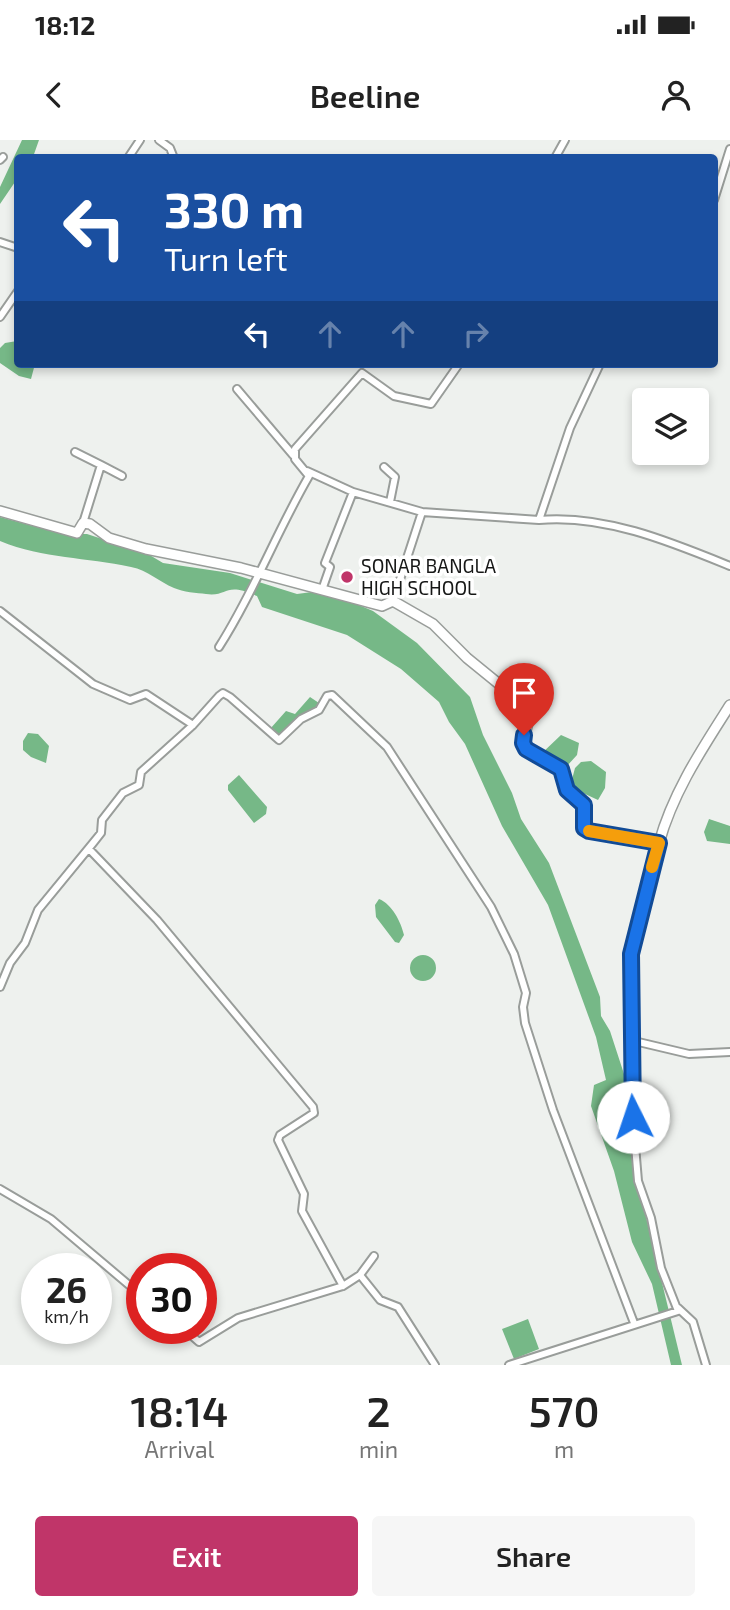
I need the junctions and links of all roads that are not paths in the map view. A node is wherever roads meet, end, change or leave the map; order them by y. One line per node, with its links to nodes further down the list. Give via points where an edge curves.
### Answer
1 (159, 140): 3 (street)
2 (730, 149): 4 (street)
3 (172, 154)
4 (718, 187)
5 (14, 296): 6 (street)
6 (0, 317)
7 (456, 368): 11 (street, via 431,404 394,396 362,373)
8 (598, 368): 20 (street, via 570,428)
9 (237, 389): 11 (street)
10 (75, 452): 12 (street)
11 (293, 455): 14 (street)
12 (101, 465): 15 (street); 21 (street)
13 (384, 467): 17 (street, via 395,477)
14 (307, 471): 16 (street); 23 (street, via 309,476 282,521)
15 (122, 476)
16 (353, 492): 17 (street); 24 (street, via 325,563 330,567)
17 (390, 502): 19 (street)
18 (0, 511): 21 (street, via 76,533)
19 (422, 512): 20 (street); 25 (street)
20 (539, 520): 22 (street, via 558,518 609,526 684,547)
21 (83, 523): 23 (street, via 109,538 145,549)
22 (730, 566)
23 (259, 576): 24 (street); 27 (street)
24 (322, 590): 25 (street, via 382,606)
25 (393, 601): 30 (street, via 433,624 531,710 523,743 534,755 561,769 567,790 584,805 584,828)
26 (0, 611): 29 (street, via 93,684 130,700 146,694)
27 (219, 647)
28 (730, 705): 30 (street, via 672,803)
29 (193, 725): 31 (street, via 141,772 139,785 123,793 102,820); 41 (street, via 223,694 279,740 332,695 387,747 491,907 514,954 526,993 524,1023)
30 (659, 843): 33 (street, via 631,954)
31 (89, 849): 32 (street, via 38,910); 39 (street, via 157,920 313,1107 314,1113 278,1140 304,1194 302,1211)
32 (0, 987)
33 (630, 1040): 34 (street, via 690,1054); 40 (street, via 638,1181)
34 (730, 1052)
35 (0, 1189): 38 (street, via 51,1219)
36 (374, 1256): 37 (street)
37 (360, 1275): 39 (street); 43 (street, via 380,1300 398,1307)
38 (126, 1282)
39 (343, 1286): 42 (street, via 238,1318)
40 (677, 1311): 41 (street); 45 (street, via 693,1322)
41 (634, 1324): 44 (street)
42 (217, 1331)
43 (435, 1365)
44 (509, 1365)
45 (706, 1365)

